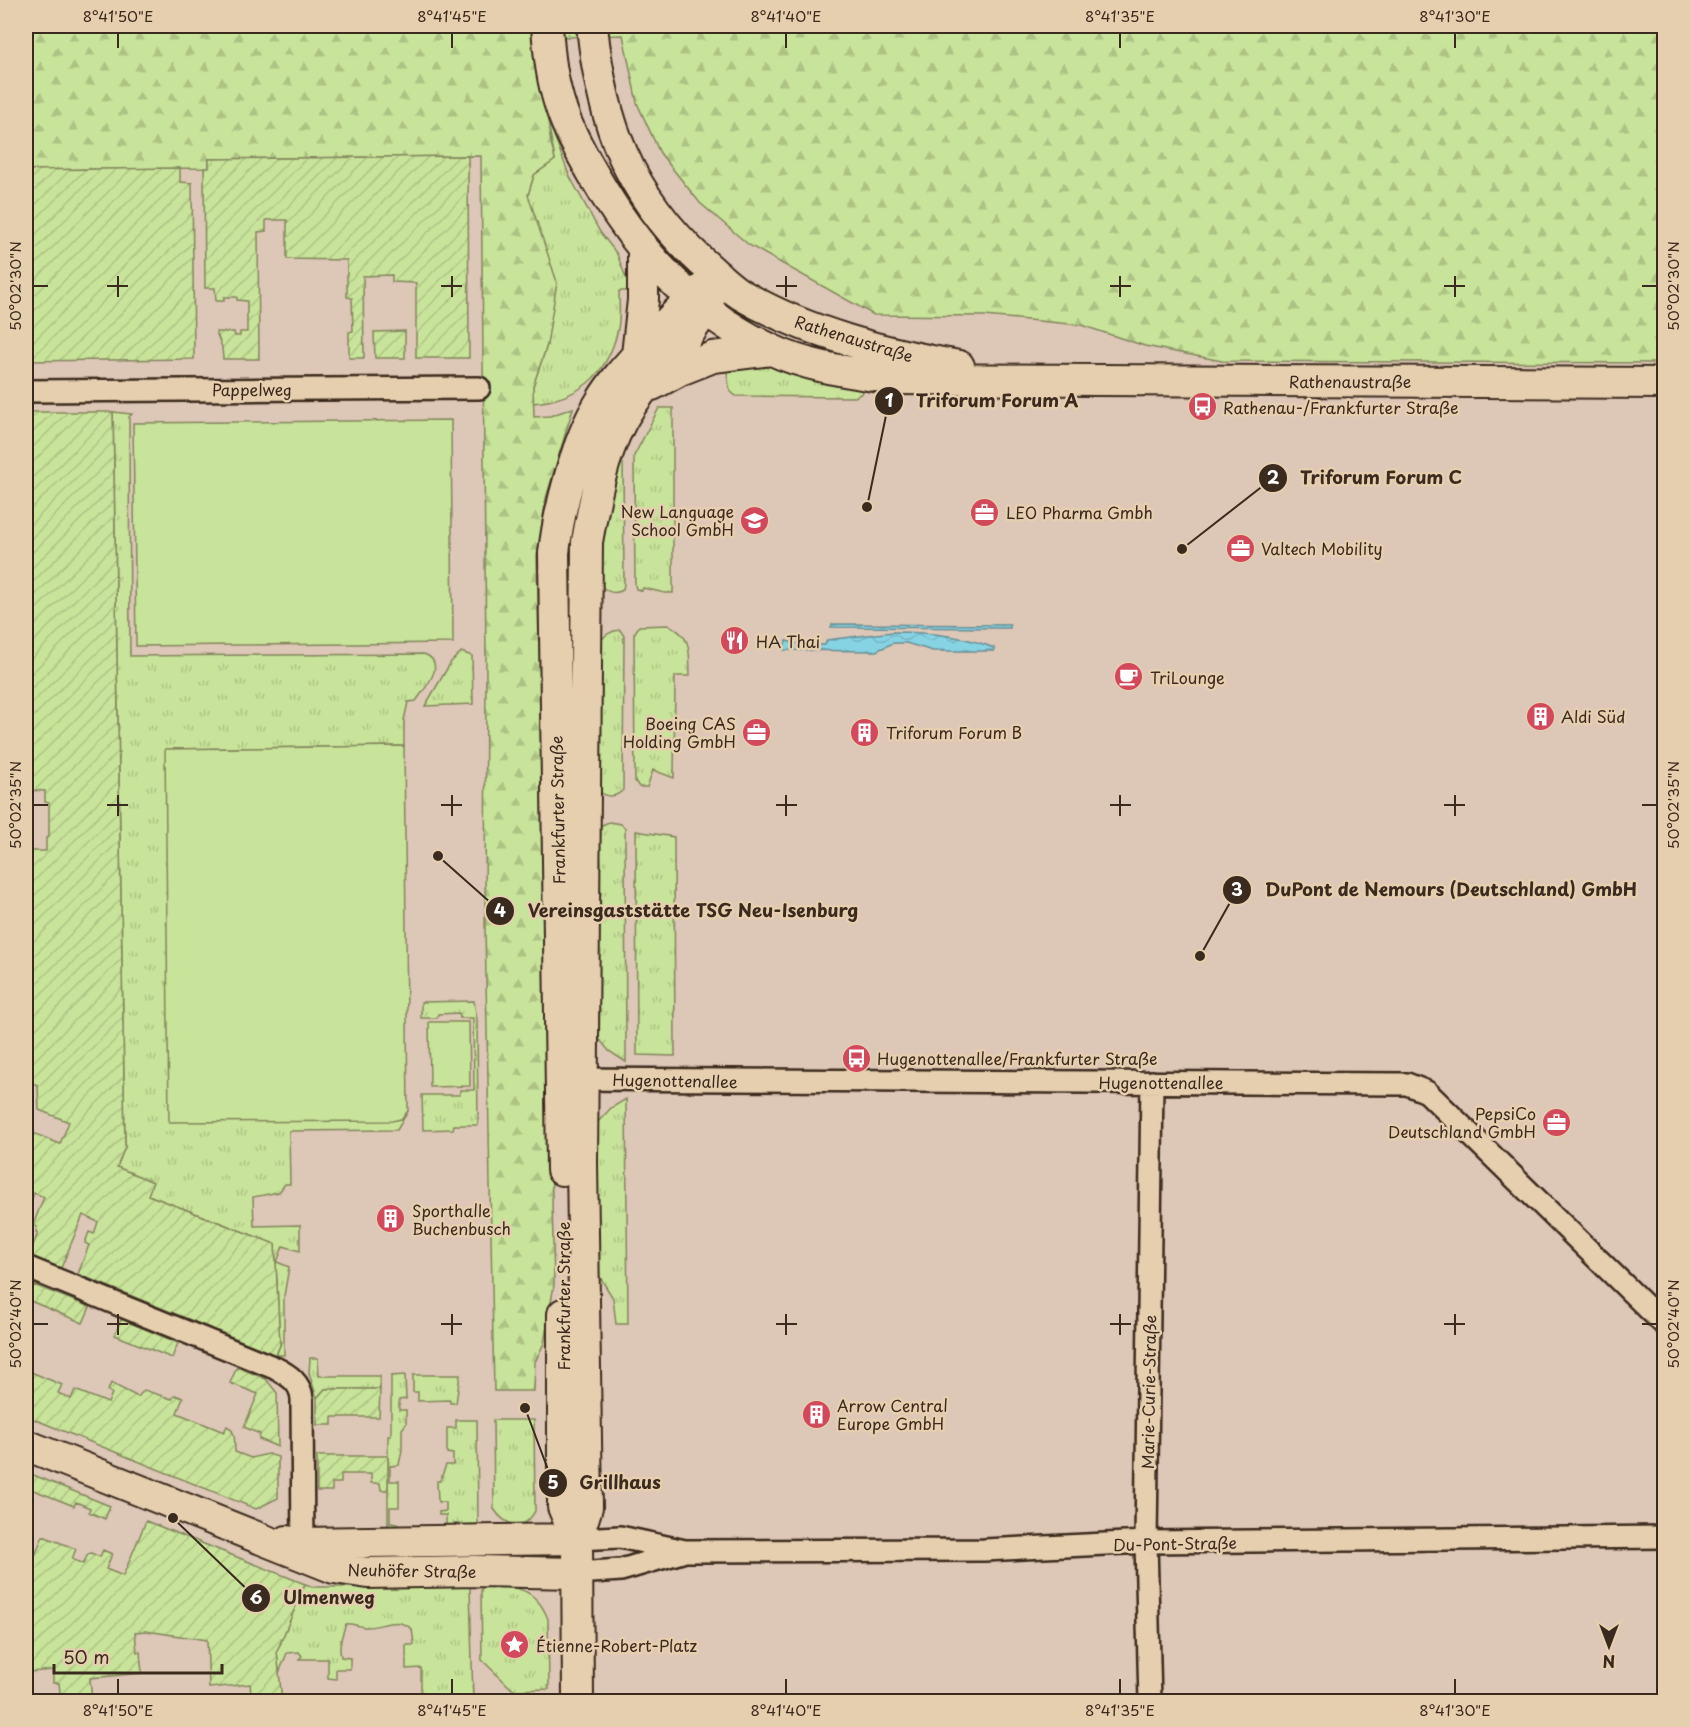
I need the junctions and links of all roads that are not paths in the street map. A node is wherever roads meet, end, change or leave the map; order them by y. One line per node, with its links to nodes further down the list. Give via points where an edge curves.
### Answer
1 (547, 26): 3 (main road, via 551,72 562,112 603,191)
2 (592, 26): 4 (main road, via 605,109 626,164 667,225)
3 (643, 249): 5 (main road, Rathenaustraße, via 664,274); 7 (main road)
4 (718, 276): 5 (main road, Frankfurter Straße); 8 (main road, Rathenaustraße, via 739,293 784,316 863,344)
5 (698, 303): 6 (main road, Rathenaustraße, via 720,321); 7 (main road, Frankfurter Straße); 11 (main road, Frankfurter Straße, via 694,325)
6 (771, 350): 8 (main road, Rathenaustraße, via 853,373 894,379); 11 (main road, via 713,357)
7 (637, 355): 13 (main road, Frankfurter Straße, via 600,402 585,433 557,524 554,553)
8 (1036, 379): 9 (main road, Rathenaustraße)
9 (1665, 383)
10 (479, 388): 12 (street, Pappelweg)
11 (643, 390): 13 (main road, Frankfurter Straße, via 621,422 607,460 587,542)
12 (26, 391)
13 (573, 1079): 14 (street, Hugenottenallee); 19 (main road, Frankfurter Straße, via 587,1507)
14 (1152, 1082): 16 (street, Hugenottenallee, via 1388,1083 1422,1089); 20 (street, Marie-Curie-Straße)
15 (26, 1267): 21 (street, via 275,1368 296,1382 302,1393)
16 (1665, 1324)
17 (26, 1445): 21 (main road, Neuhöfer Straße, via 254,1537)
18 (1665, 1537): 20 (street, Du-Pont-Straße)
19 (577, 1539): 21 (main road, Neuhöfer Straße); 22 (street, Du-Pont-Straße, via 620,1537); 23 (main road, Frankfurter Straße)
20 (1146, 1542): 22 (street, Du-Pont-Straße, via 984,1550); 25 (street, Marie-Curie-Straße)
21 (303, 1550): 23 (main road, Neuhöfer Straße, via 334,1568 368,1573)
22 (685, 1551): 23 (street, Du-Pont-Straße, via 621,1570)
23 (577, 1573): 24 (main road, Frankfurter Straße)
24 (578, 1701)
25 (1150, 1701)

